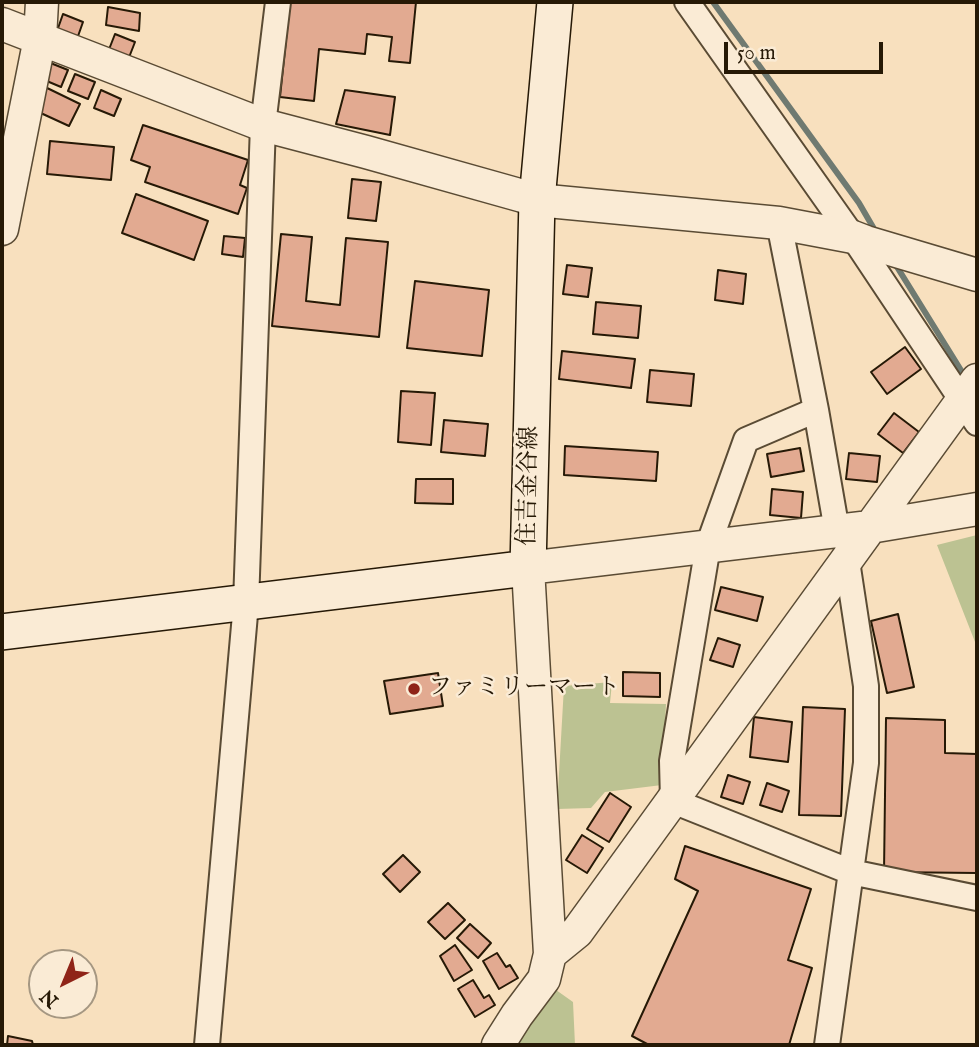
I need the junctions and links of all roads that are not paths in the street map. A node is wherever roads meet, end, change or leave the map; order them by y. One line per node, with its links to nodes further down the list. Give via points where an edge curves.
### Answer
1 (42, 2): 6 (street)
2 (278, 2): 7 (street)
3 (555, 2): 8 (main road, 住吉金谷線)
4 (687, 2): 11 (street)
5 (2, 24): 6 (street)
6 (40, 38): 7 (street); 10 (street)
7 (263, 125): 8 (street); 21 (street)
8 (537, 200): 9 (street); 20 (main road, 住吉金谷線)
9 (779, 223): 11 (street); 14 (street)
10 (2, 229)
11 (871, 243): 12 (street); 13 (street)
12 (977, 275)
13 (972, 395): 16 (street)
14 (816, 410): 17 (street); 18 (street, via 746,440)
15 (977, 509): 16 (street)
16 (870, 527): 17 (street); 19 (street)
17 (836, 531): 18 (street)
18 (708, 546): 20 (street); 23 (street, via 671,761)
19 (847, 561): 23 (street); 24 (street, via 866,686 866,763)
20 (528, 568): 21 (main road, 住吉金谷線); 26 (street)
21 (246, 603): 22 (main road, 住吉金谷線); 27 (street)
22 (2, 632)
23 (673, 801): 24 (street); 26 (street, via 577,932)
24 (851, 873): 25 (street); 29 (street)
25 (977, 898)
26 (551, 954): 28 (street, via 544,979)
27 (207, 1045)
28 (498, 1045)
29 (827, 1045)

